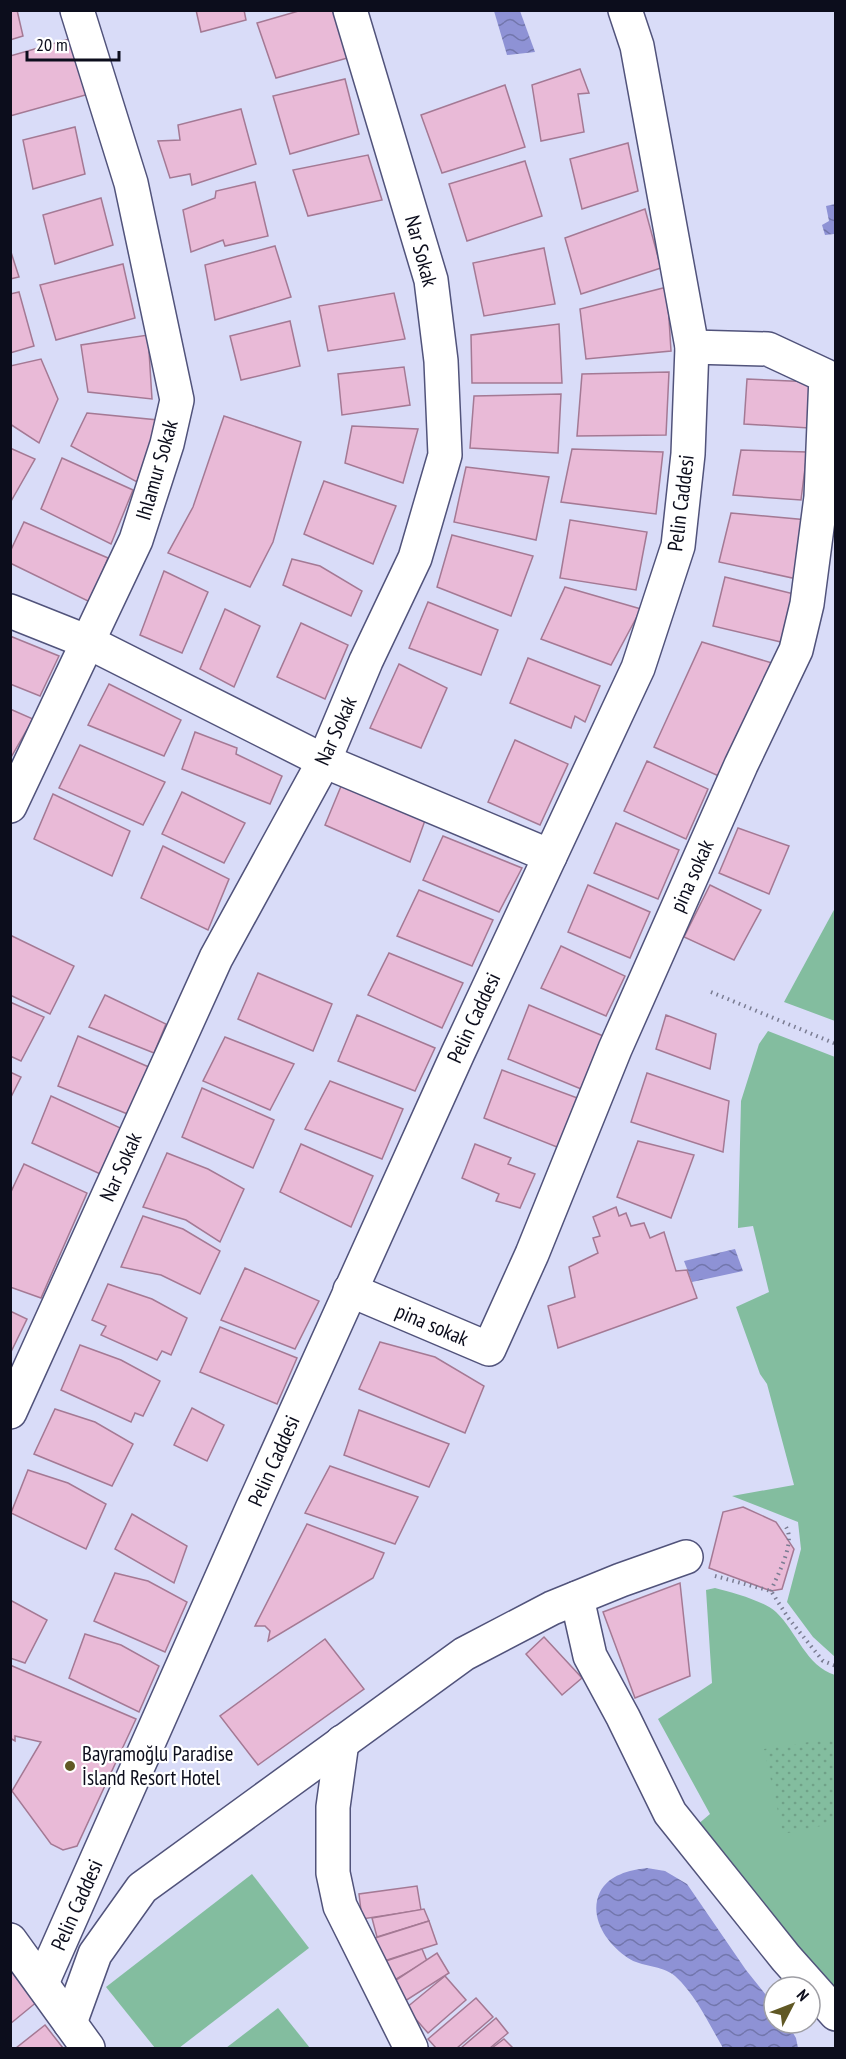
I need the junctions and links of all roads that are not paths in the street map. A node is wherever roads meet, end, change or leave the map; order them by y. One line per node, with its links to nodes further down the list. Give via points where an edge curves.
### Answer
1 (77, 10): 6 (street, Ihlamur Sokak, via 131,183 177,400 136,540)
2 (350, 10): 7 (street, Nar Sokak, via 431,280 441,361 445,455 415,558)
3 (625, 10): 4 (street, Pelin Caddesi, via 637,46)
4 (692, 347): 9 (street, Pelin Caddesi, via 688,454 678,546 638,668); 10 (street, pina sokak, via 768,349 826,376 821,497 807,604 796,650 615,1049 489,1349)
5 (10, 611): 6 (street)
6 (88, 642): 7 (street); 8 (street, Ihlamur Sokak)
7 (324, 760): 9 (street); 11 (street, Nar Sokak, via 216,958)
8 (10, 806)
9 (550, 856): 10 (street, Pelin Caddesi)
10 (350, 1290): 16 (street, Pelin Caddesi)
11 (10, 1412)
12 (686, 1557): 13 (street)
13 (577, 1598): 14 (street, via 464,1654); 17 (street, via 590,1656 670,1813)
14 (342, 1742): 18 (street, via 142,1888 95,1954); 19 (street, via 333,1807 333,1873 340,1906)
15 (10, 1940): 16 (street)
16 (42, 1983): 18 (street)
17 (836, 2014)
18 (79, 2036)
19 (411, 2049)

